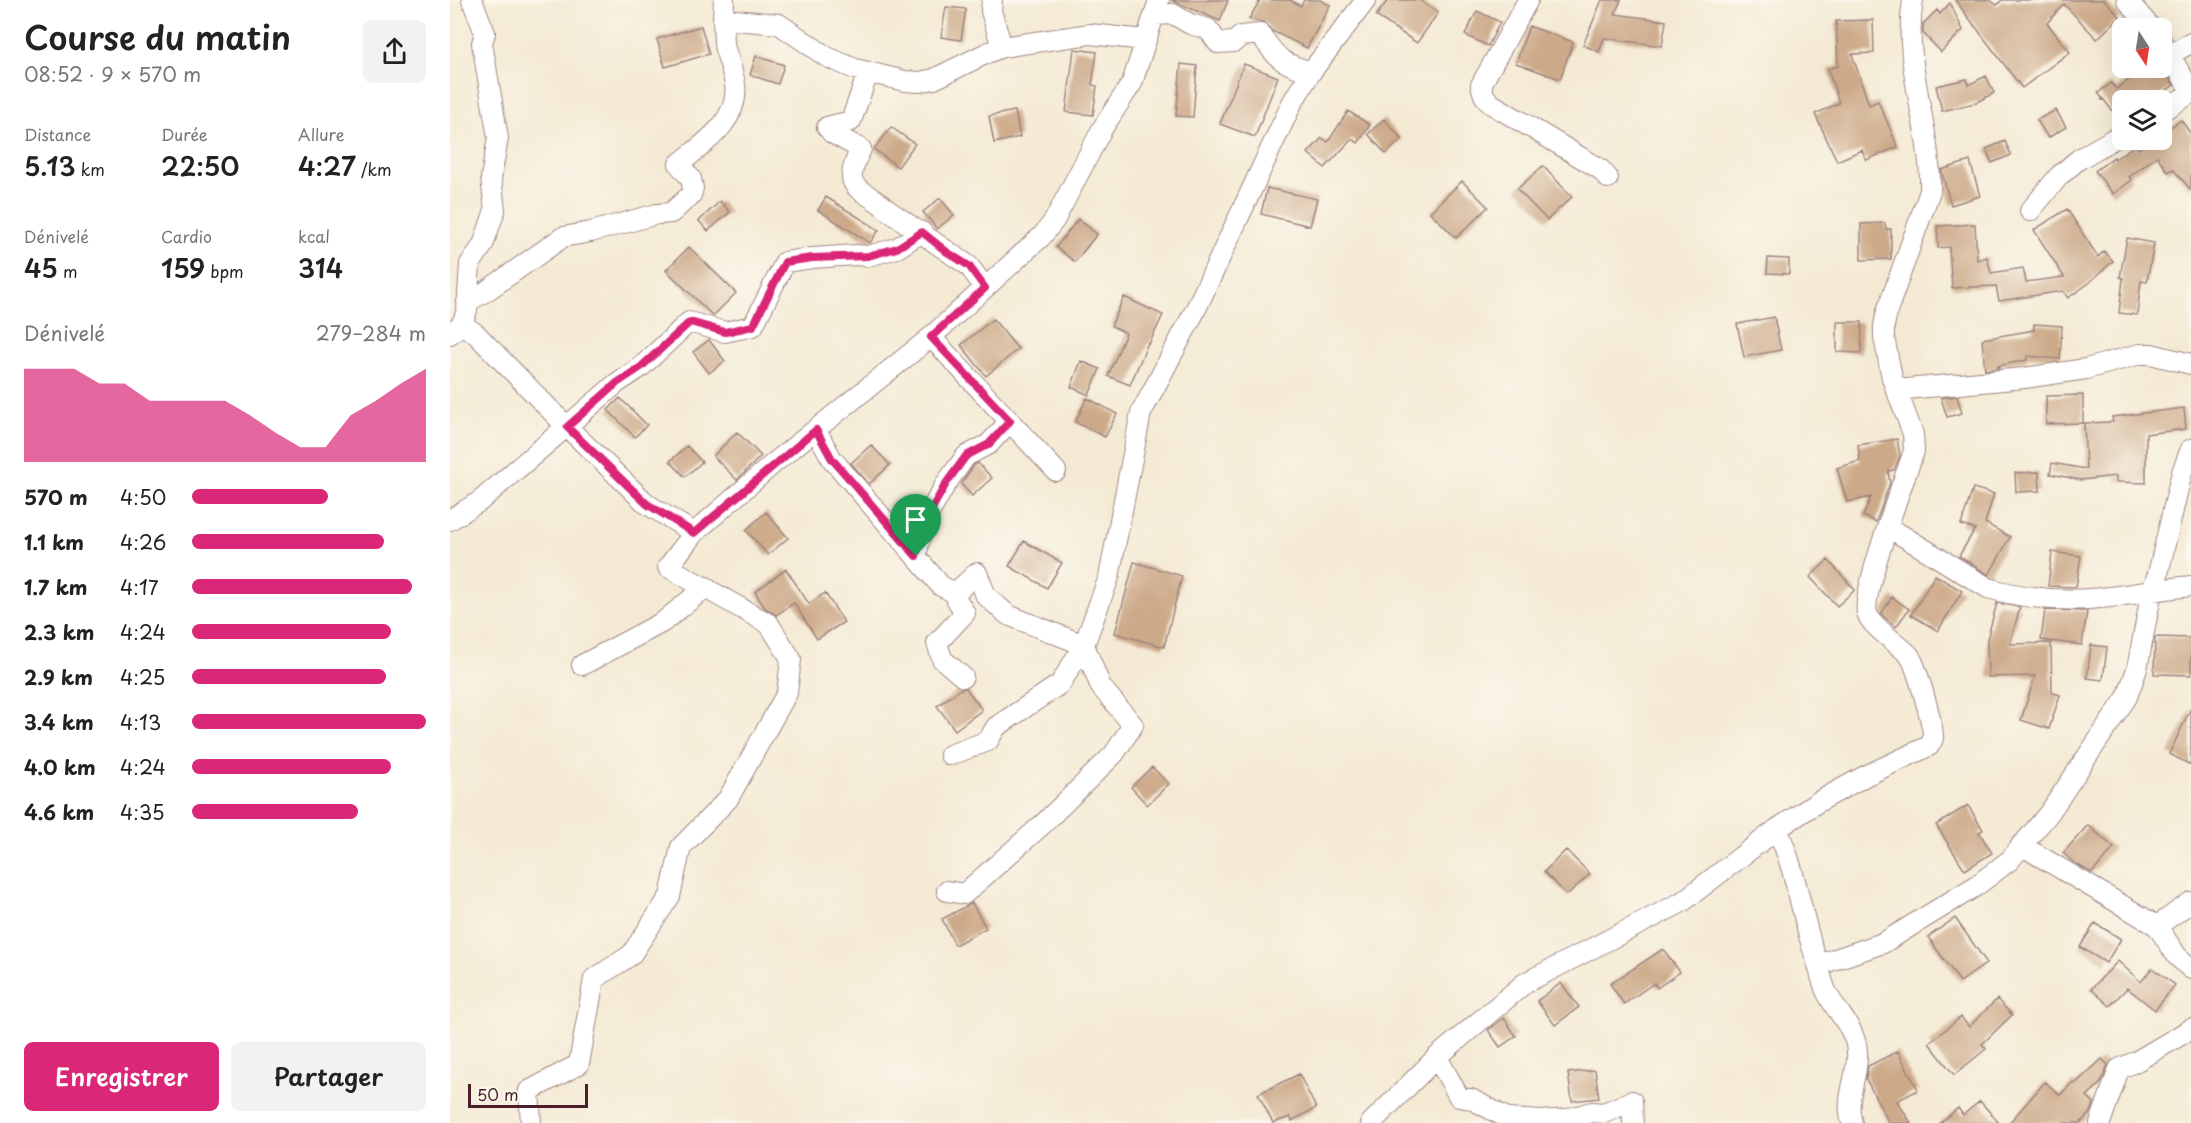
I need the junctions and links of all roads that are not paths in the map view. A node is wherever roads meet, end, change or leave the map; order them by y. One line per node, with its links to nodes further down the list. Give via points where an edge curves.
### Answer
1 (472, 0): 25 (street, via 485,33 482,43 498,138 491,178 495,210 483,245 470,264)
2 (724, 0): 10 (street)
3 (992, 0): 13 (street, via 991,11)
4 (1366, 0): 16 (street)
5 (1528, 0): 21 (street, via 1481,85 1484,95 1490,103 1600,169)
6 (1913, 0): 29 (street, via 1910,21 1930,191 1884,326)
7 (2131, 2): 9 (street)
8 (1156, 7): 11 (street); 16 (street, via 1208,29 1218,43 1260,34 1279,59)
9 (2143, 18)
10 (723, 21): 17 (street, via 779,24 827,57); 25 (street, via 735,88 732,108 724,125 679,164 691,179 691,195 670,213 562,237)
11 (1145, 40): 13 (street, via 1090,34); 24 (street, via 1132,83 1102,129 1054,221 1042,237)
12 (2191, 43): 14 (street)
13 (1002, 47): 17 (street, via 934,79 919,82)
14 (2172, 47)
15 (2172, 59): 18 (street)
16 (1311, 72): 43 (street, via 1292,103 1195,311 1141,413 1109,577)
17 (868, 73): 23 (street, via 850,121 827,127 861,149 851,179 859,192 878,200)
18 (2191, 92): 19 (street)
19 (2172, 104)
20 (2112, 140): 22 (street, via 2059,176)
21 (1608, 178)
22 (2030, 211)
23 (922, 232): 24 (street, via 969,266); 31 (street, via 897,248 868,256 785,262 753,326 725,332 690,322)
24 (985, 288): 27 (street)
25 (467, 302): 26 (street)
26 (456, 329): 31 (street, via 477,334)
27 (931, 337): 30 (street); 32 (street)
28 (2191, 364): 29 (street, via 2140,354 2076,371)
29 (1896, 390): 36 (street, via 1913,434 1914,451)
30 (1010, 421): 34 (street); 38 (street, via 989,444 966,456 947,482 923,524)
31 (567, 427): 35 (street, via 480,501); 37 (street, via 647,504)
32 (816, 430): 37 (street); 38 (street, via 832,459)
33 (2191, 449): 41 (street, via 2181,472)
34 (1056, 471)
35 (450, 520)
36 (1888, 527): 41 (street, via 1988,588 2007,594 2090,599); 47 (street, via 1868,596 1868,615 1911,657 1933,740 1929,746 1865,776)
37 (694, 533): 40 (street, via 668,567)
38 (916, 556): 42 (street, via 941,586)
39 (2191, 586): 41 (street)
40 (706, 587): 44 (street, via 663,622); 56 (street, via 769,624 791,659 787,693 728,799 681,847 670,896 631,955 594,979 579,1064 529,1090)
41 (2152, 590): 48 (street, via 2137,669 2127,697 2050,812)
42 (955, 592): 43 (street, via 977,573 986,596 1008,615); 45 (street, via 965,613 937,643 942,659)
43 (1084, 645): 46 (street, via 1060,684 996,727 988,741); 49 (street, via 1101,687 1133,725 1114,754 1034,832 964,894)
44 (582, 665)
45 (963, 677)
46 (950, 755)
47 (1777, 829): 52 (street, via 1787,851 1807,936); 55 (street, via 1682,902 1526,983)
48 (2021, 845): 51 (street); 52 (street, via 2010,860 1976,886 1883,943)
49 (947, 891)
50 (2191, 902): 51 (street)
51 (2157, 926): 53 (street)
52 (1818, 965): 59 (street, via 1827,993 1851,1029 1857,1052 1849,1110)
53 (2191, 969)
54 (2191, 1029): 60 (street, via 2119,1069)
55 (1437, 1057): 57 (street); 58 (street, via 1460,1097 1509,1119 1567,1119 1604,1113 1632,1101)
56 (531, 1123)
57 (1371, 1123)
58 (1633, 1123)
59 (1852, 1123)
60 (2100, 1123)

